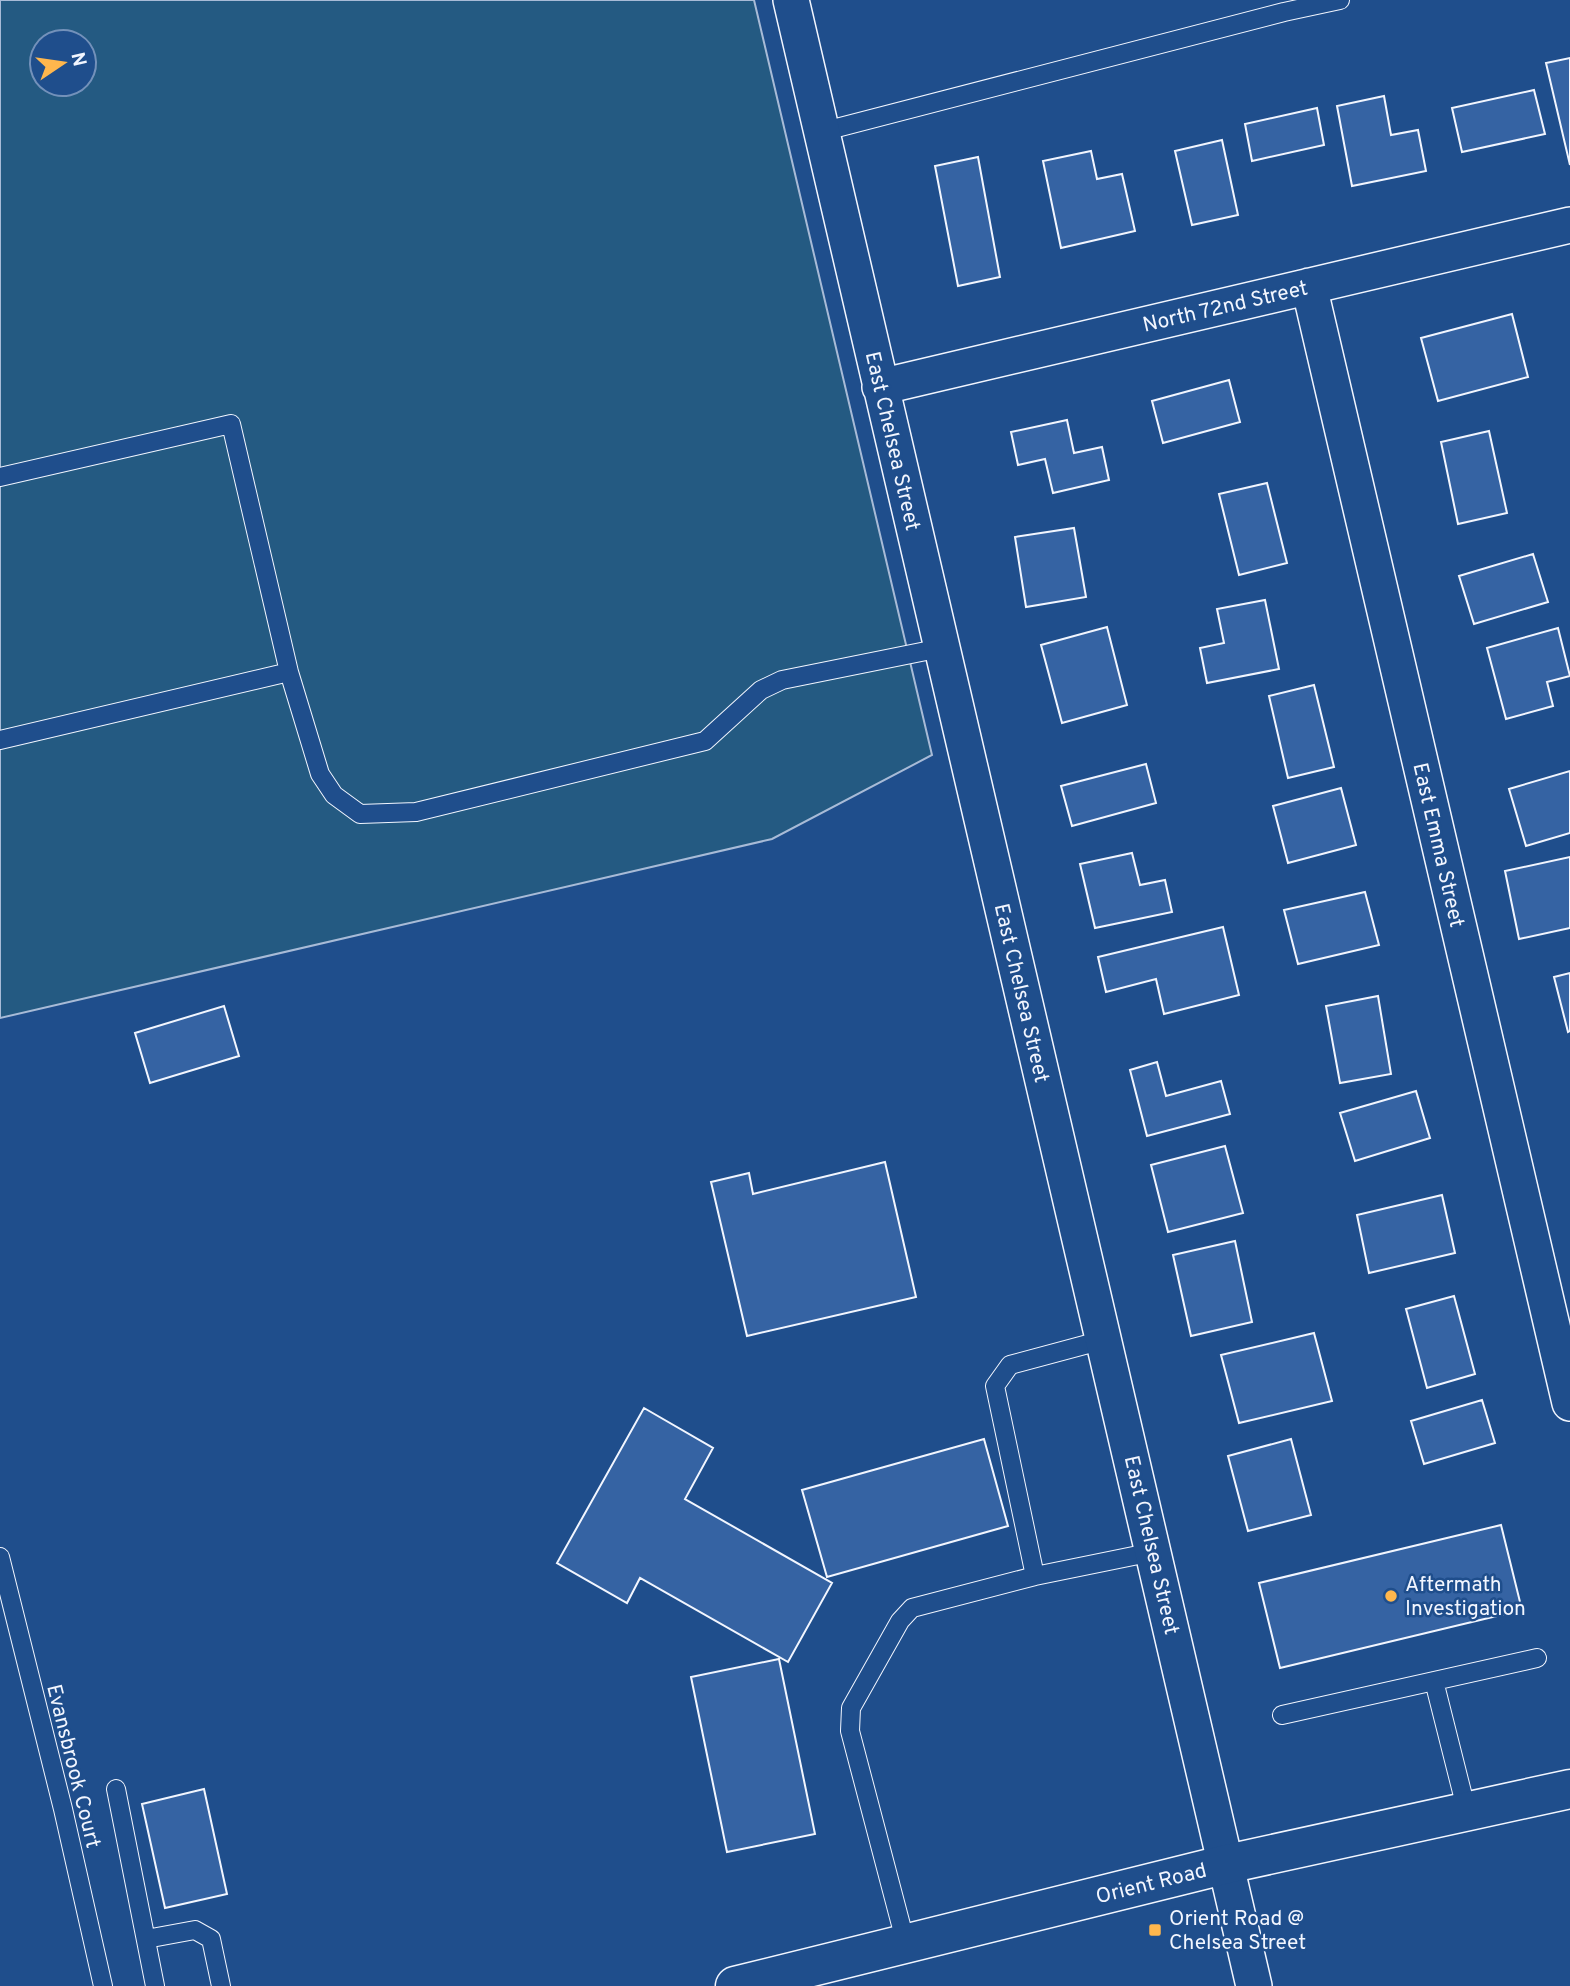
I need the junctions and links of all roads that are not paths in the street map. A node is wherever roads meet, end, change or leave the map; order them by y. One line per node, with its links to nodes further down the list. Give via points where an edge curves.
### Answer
1 (791, 0): 3 (street, East Chelsea Street)
2 (1340, 0): 3 (lane)
3 (821, 132): 6 (street, East Chelsea Street)
4 (1570, 225): 5 (street, North 72nd Street)
5 (1309, 286): 6 (street, North 72nd Street); 12 (street, East Emma Street)
6 (880, 387): 8 (street, East Chelsea Street)
7 (0, 477): 9 (lane, via 231,424)
8 (941, 648): 9 (lane, via 782,680 761,690 705,741 416,812 360,814 334,794 320,774); 11 (street, East Chelsea Street)
9 (289, 672): 10 (lane)
10 (0, 740)
11 (1104, 1340): 13 (street, East Chelsea Street); 15 (lane, via 1010,1366 995,1386)
12 (1570, 1403)
13 (1153, 1552): 15 (lane); 22 (street, East Chelsea Street)
14 (0, 1557): 25 (lane, Evansbrook Court)
15 (1035, 1576): 24 (lane, via 912,1608 851,1708 850,1731)
16 (1537, 1658): 17 (lane)
17 (1434, 1681): 18 (lane); 21 (lane)
18 (1282, 1715)
19 (116, 1789): 23 (lane)
20 (1570, 1789): 21 (street, Orient Road)
21 (1466, 1812): 22 (street, Orient Road)
22 (1227, 1864): 24 (street, Orient Road); 29 (street, East Chelsea Street)
23 (146, 1939): 26 (lane); 27 (lane, via 195,1930 211,1939)
24 (906, 1944): 28 (street, Orient Road)
25 (103, 1986)
26 (155, 1986)
27 (221, 1986)
28 (735, 1986)
29 (1254, 1986)

